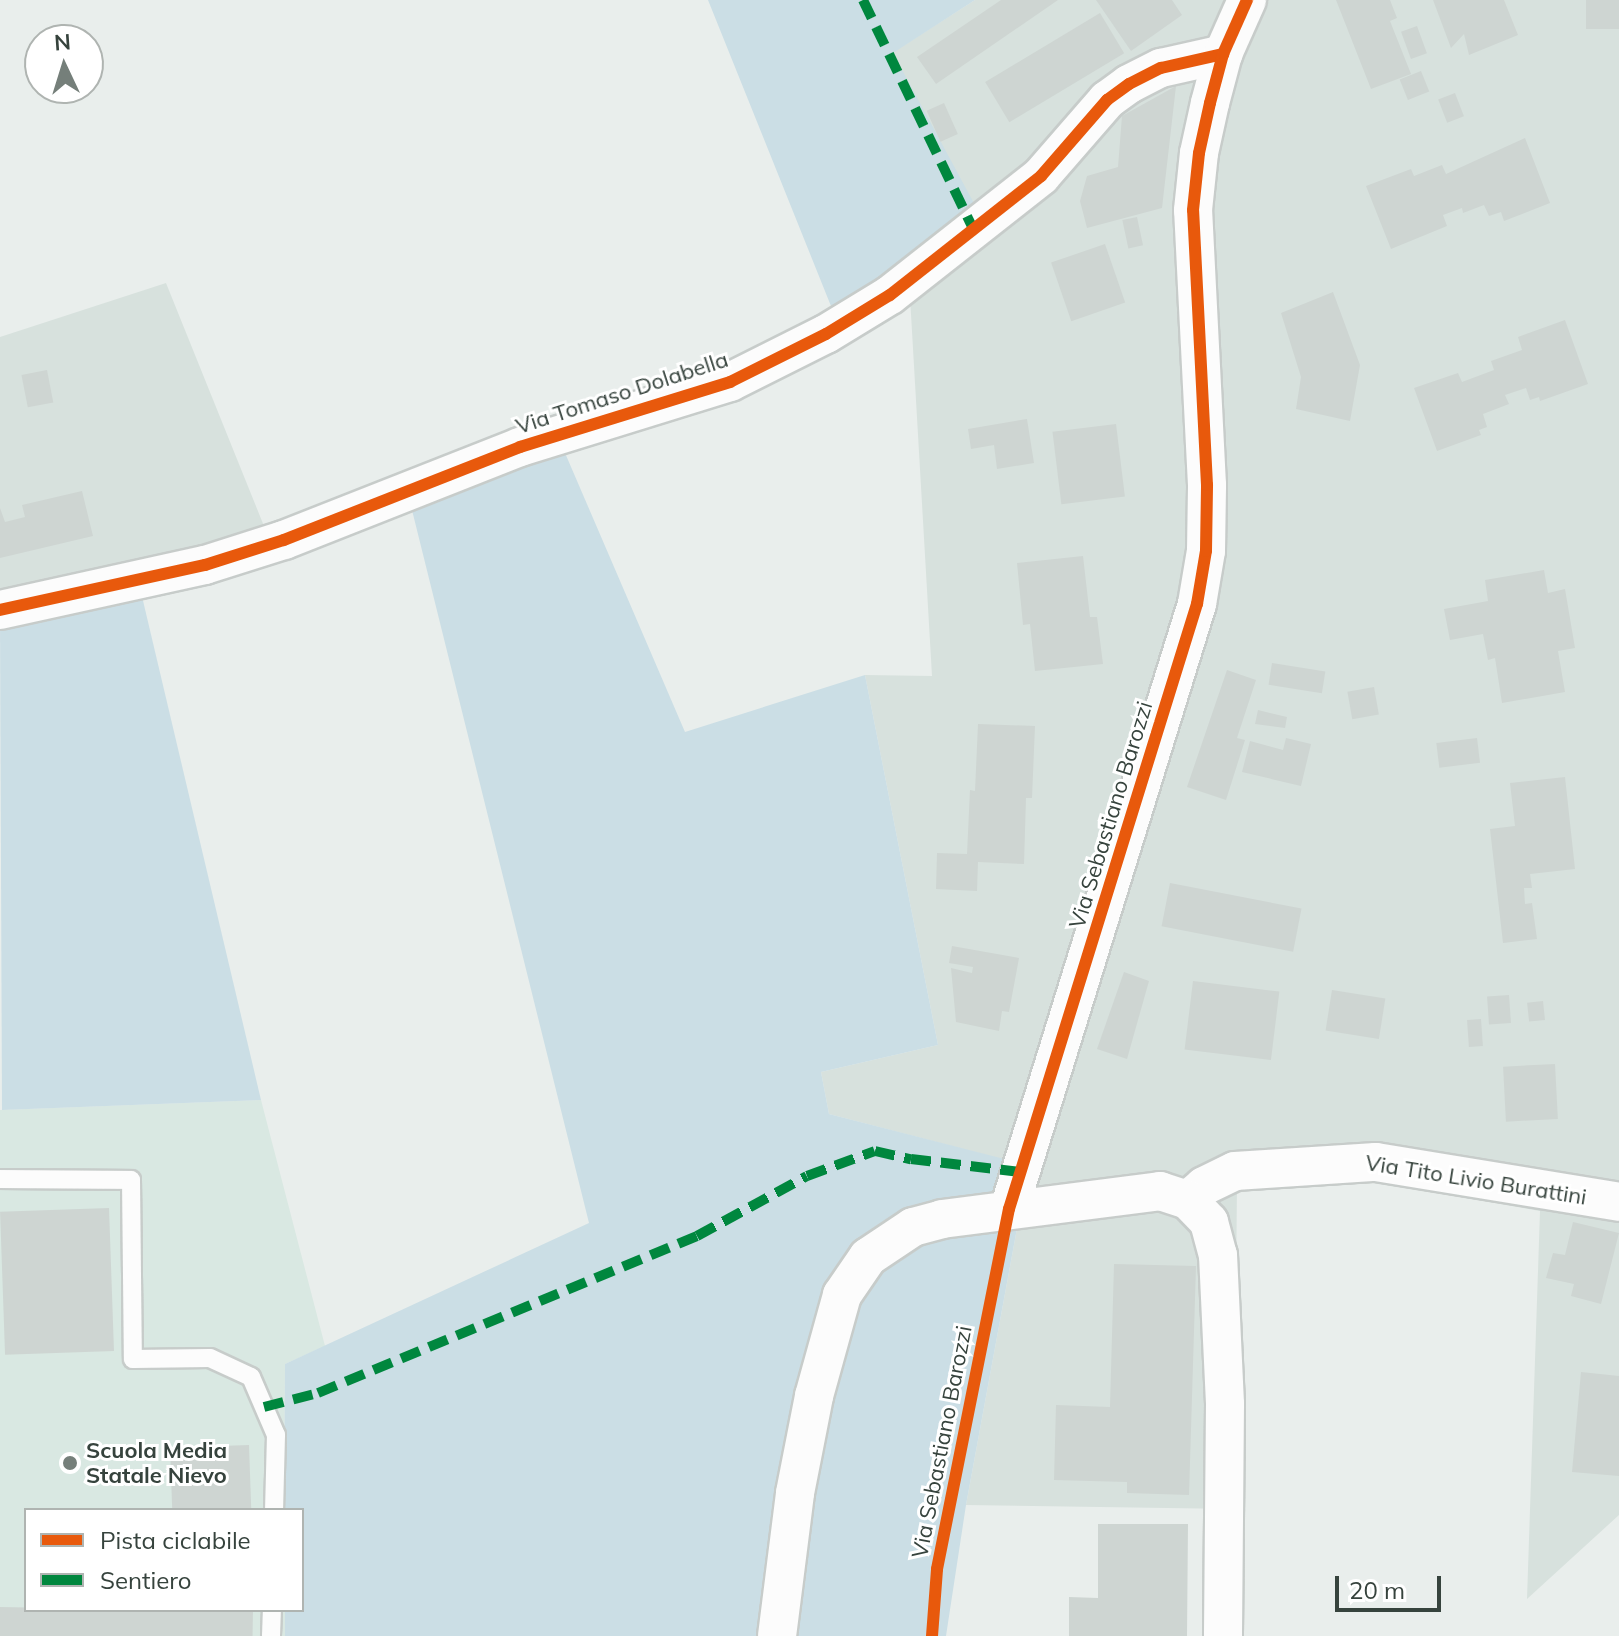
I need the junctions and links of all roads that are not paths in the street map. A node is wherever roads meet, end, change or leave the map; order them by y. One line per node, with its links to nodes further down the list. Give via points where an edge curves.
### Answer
1 (1247, 0): 2 (street, Via Sebastiano Barozzi)
2 (1223, 54): 3 (street, Via Tomaso Dolabella, via 1161,68 1129,84 1107,100 1041,176 890,295 730,382 520,447 284,540 205,565); 7 (street, Via Sebastiano Barozzi, via 1199,153 1193,210 1207,485 1206,551 1197,604)
3 (0, 610)
4 (0, 1179): 8 (lane, via 131,1180 133,1359 210,1358 251,1377 276,1435)
5 (1188, 1200): 6 (street, Via Tito Livio Burattini, via 1235,1171 1376,1162); 7 (street, via 1160,1191); 12 (street, via 1209,1222 1218,1255 1225,1404)
6 (1619, 1202)
7 (1009, 1209): 11 (street, via 913,1227 868,1257 842,1295 795,1493)
8 (274, 1508)
9 (272, 1612): 10 (lane)
10 (271, 1636)
11 (777, 1636)
12 (1223, 1636)

